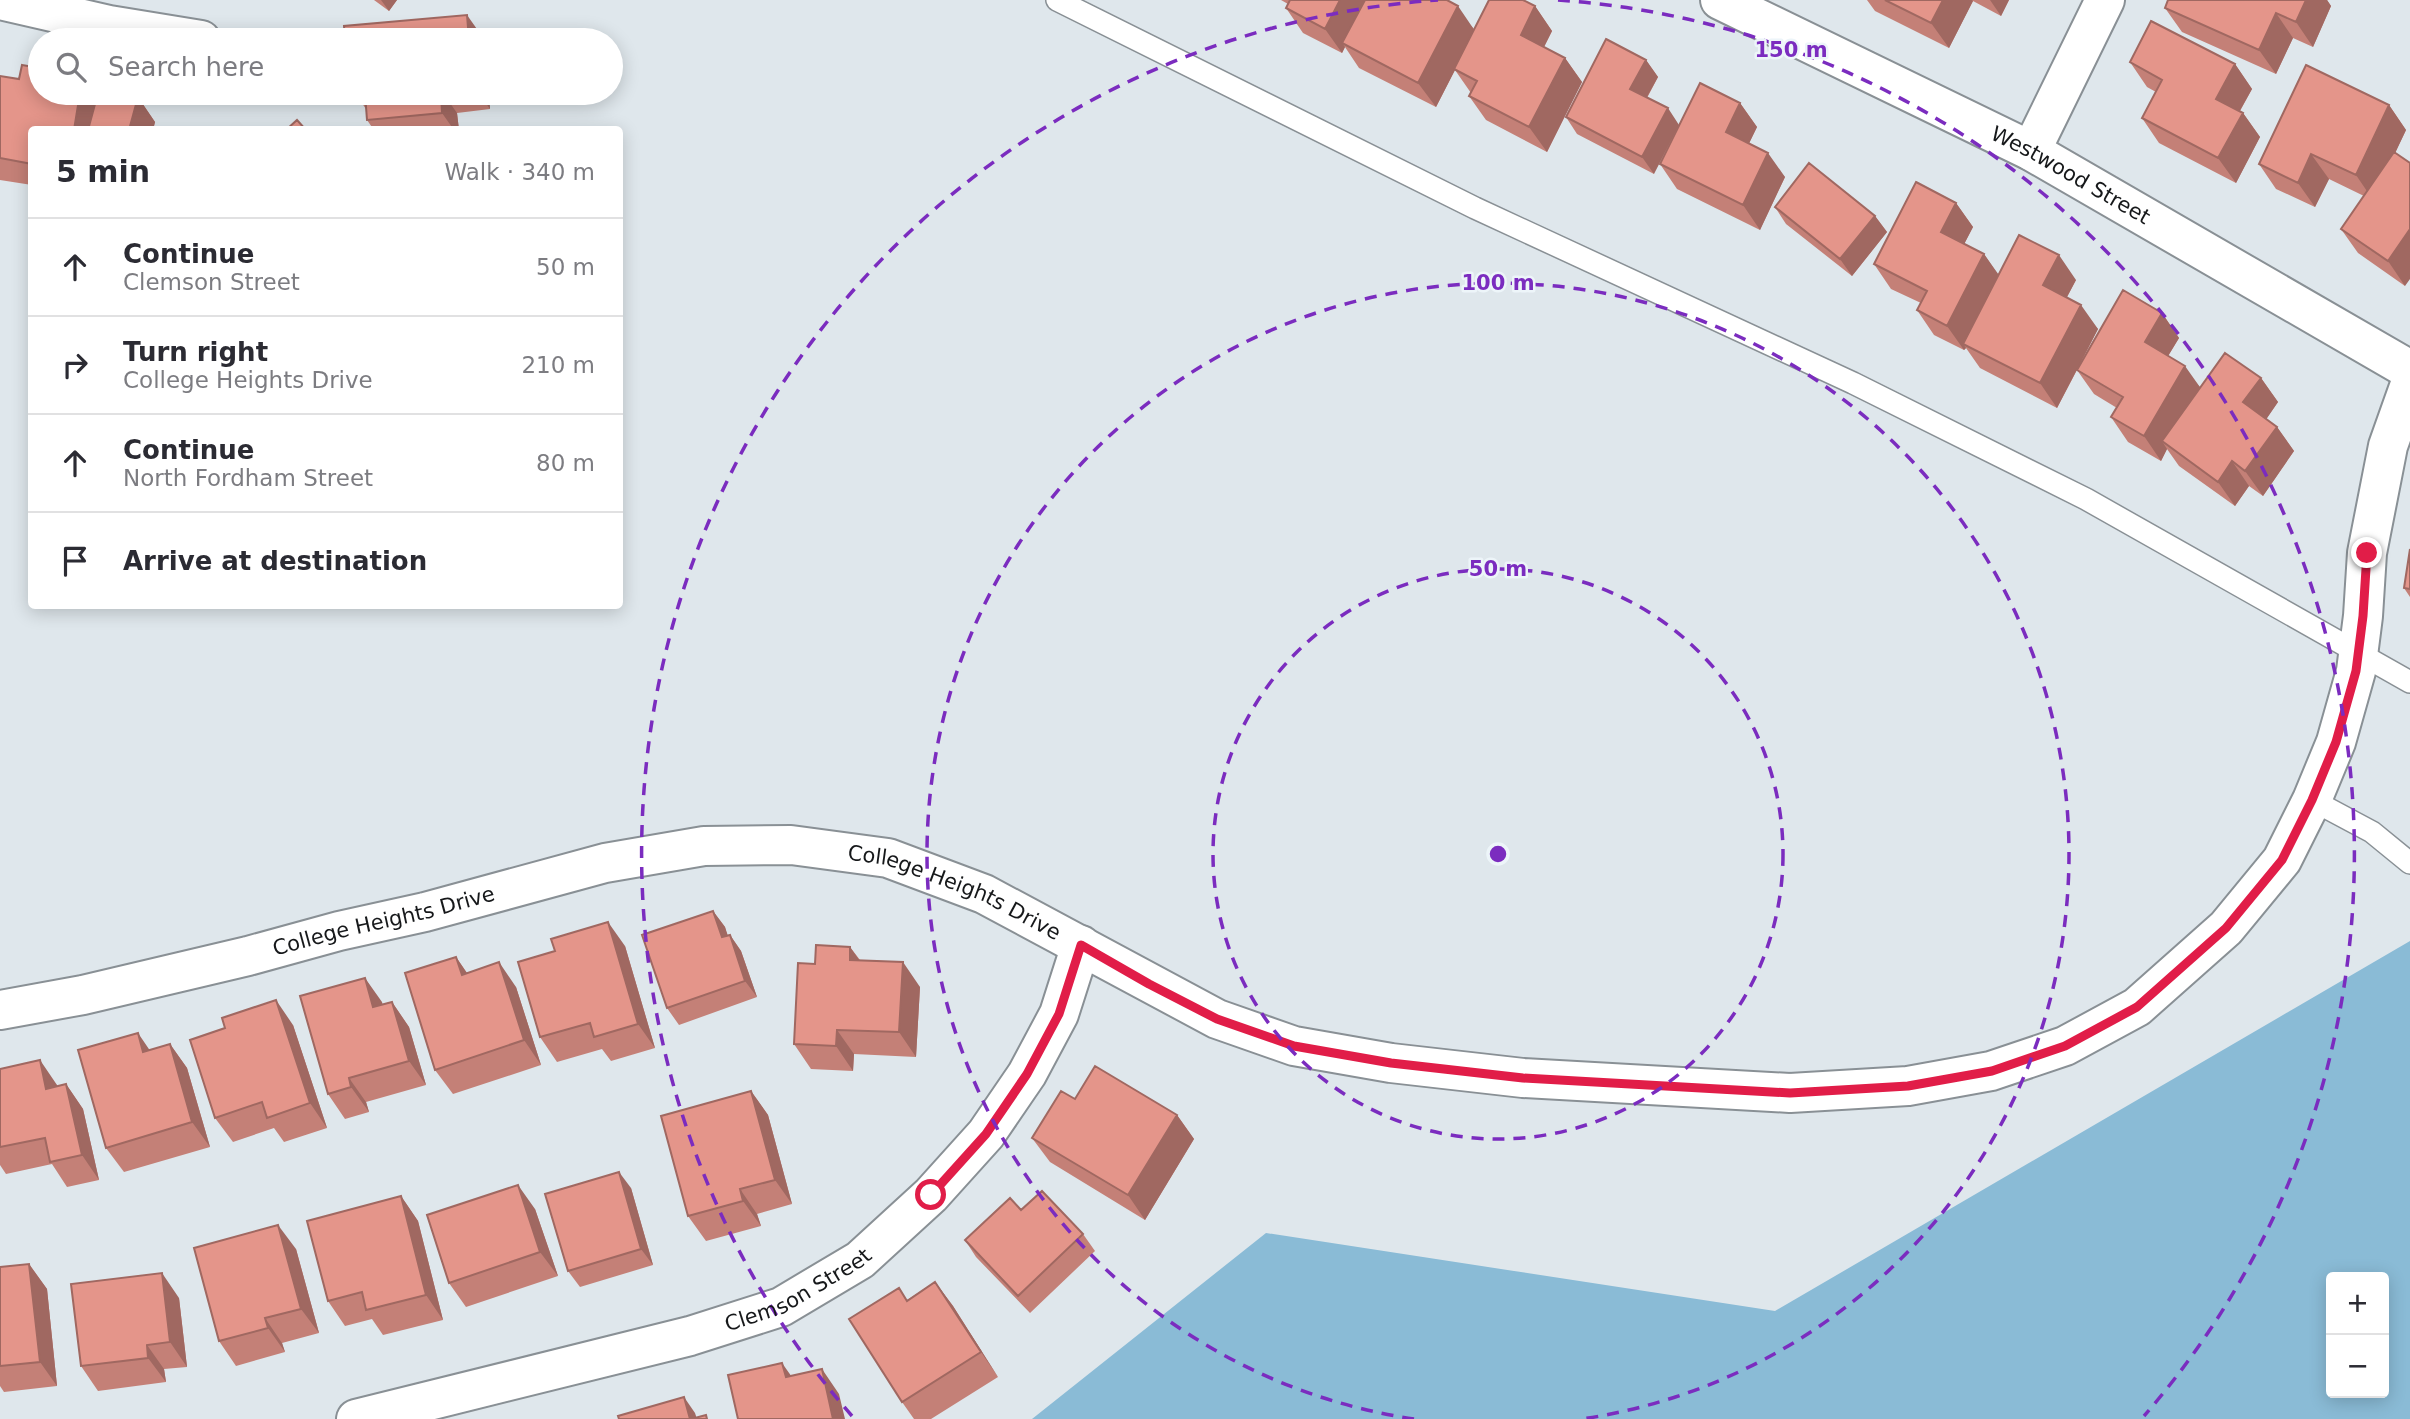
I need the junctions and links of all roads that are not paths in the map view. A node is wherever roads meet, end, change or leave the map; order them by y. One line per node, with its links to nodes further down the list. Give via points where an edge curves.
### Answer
1 (0, 0): 5 (street)
2 (1058, 0): 9 (lane, via 1475,208 1853,383 2086,499)
3 (1720, 0): 6 (street, Westwood Street)
4 (2105, 0): 6 (street)
5 (132, 28)
6 (2031, 151): 7 (street, Westwood Street)
7 (2410, 370)
8 (2410, 384): 9 (street, College Heights Drive, via 2388,446 2367,553)
9 (2358, 654): 10 (lane); 11 (street, College Heights Drive, via 2336,742)
10 (2410, 682)
11 (2312, 800): 12 (lane, via 2372,832); 13 (street, College Heights Drive, via 2282,860 2226,928 2137,1007 2065,1046 1992,1071 1908,1086 1790,1093 1523,1078 1391,1063 1294,1046 1217,1019)
12 (2410, 863)
13 (1081, 945): 14 (street, College Heights Drive, via 984,894 888,858 791,845 704,846 605,863 235,959); 15 (street, Clemson Street, via 1059,1014 1027,1074 986,1134 931,1195 860,1260 781,1307 677,1339)
14 (0, 1010)
15 (356, 1419)

